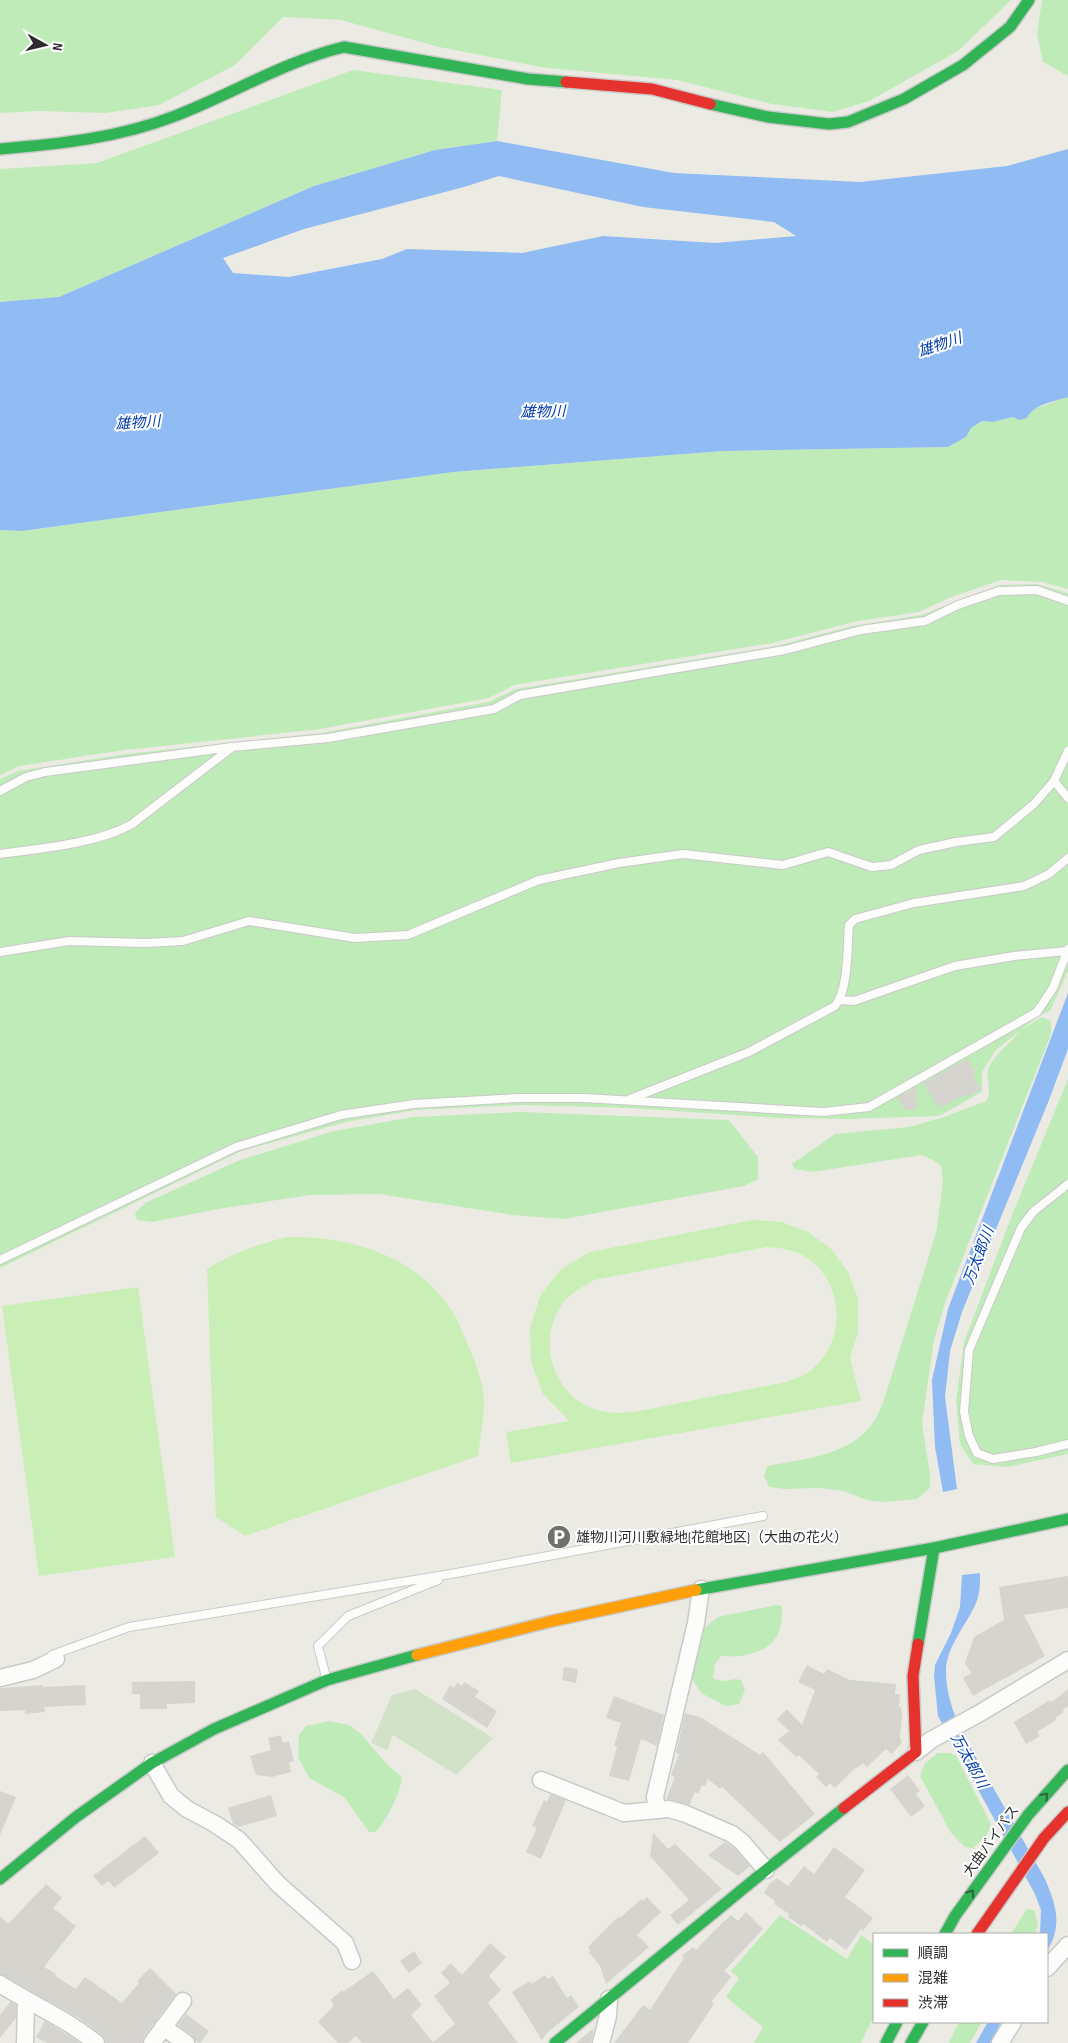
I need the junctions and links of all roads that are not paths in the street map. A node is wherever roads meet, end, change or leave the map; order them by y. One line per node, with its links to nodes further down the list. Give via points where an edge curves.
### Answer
1 (1029, 0): 2 (main road, via 1010,27 963,65 904,99 848,122 829,124 768,117 652,89 528,79 344,47 288,65 174,117 100,138)
2 (0, 149)
3 (1068, 601): 4 (lane, via 1037,590 999,591 924,621 860,630 785,650 520,695 494,708 328,738)
4 (232, 747): 7 (lane, via 45,772 26,777); 9 (lane, via 119,832 48,848)
5 (1068, 751): 6 (lane)
6 (1054, 781): 8 (lane); 12 (lane, via 1034,804 994,837 919,850 892,865 872,868 828,852 783,864 683,854 619,863 539,880 408,935 355,938 249,921 183,941 69,941)
7 (0, 791)
8 (1068, 798)
9 (0, 854)
10 (1068, 858): 13 (lane, via 1049,874 1024,886 914,903 855,919 849,925)
11 (1068, 950): 13 (lane, via 955,966 854,1001); 14 (lane, via 1053,988 1037,1012 869,1107 823,1112)
12 (0, 952)
13 (840, 1000): 14 (lane, via 835,1006 749,1052)
14 (627, 1100): 16 (lane, via 518,1098 414,1104 341,1115 236,1148)
15 (1068, 1184): 17 (lane, via 1033,1212 1021,1228 969,1350 964,1412 968,1436 977,1453 993,1459)
16 (0, 1260)
17 (1068, 1444)
18 (763, 1516): 21 (lane)
19 (1068, 1519): 20 (main road)
20 (934, 1548): 22 (main road); 28 (main road, via 913,1676)
21 (451, 1574): 24 (lane, via 129,1626); 27 (lane, via 348,1616 318,1646)
22 (701, 1589): 27 (main road, via 444,1647); 32 (street, via 655,1797)
23 (56, 1659): 26 (street, via 33,1670)
24 (38, 1660)
25 (1068, 1660): 28 (street)
26 (0, 1678)
27 (327, 1680): 29 (main road, via 214,1729)
28 (916, 1752): 34 (main road)
29 (152, 1763): 35 (main road, via 76,1817); 39 (street, via 171,1796 239,1840 278,1884 344,1943)
30 (1068, 1770): 36 (main road, 大曲バイパス, one-way to 30, via 1023,1822)
31 (541, 1780): 32 (street, via 624,1813)
32 (657, 1810): 34 (street, via 670,1809 686,1814 732,1834)
33 (1068, 1812): 37 (main road, via 1038,1847)
34 (766, 1870): 42 (main road)
35 (0, 1878)
36 (945, 1933)
37 (978, 1933)
38 (1068, 1945): 40 (street)
39 (352, 1961)
40 (1048, 1967)
41 (0, 1984): 43 (street)
42 (609, 1999): 53 (main road); 54 (street)
43 (26, 2000): 49 (street); 50 (street, via 79,2029)
44 (183, 2001): 48 (street)
45 (896, 2023): 55 (main road)
46 (922, 2023): 56 (main road)
47 (1012, 2023): 57 (street)
48 (163, 2028): 51 (street); 52 (street)
49 (25, 2043)
50 (96, 2043)
51 (152, 2043)
52 (186, 2043)
53 (555, 2043)
54 (601, 2043)
55 (886, 2043)
56 (911, 2043)
57 (1000, 2043)

